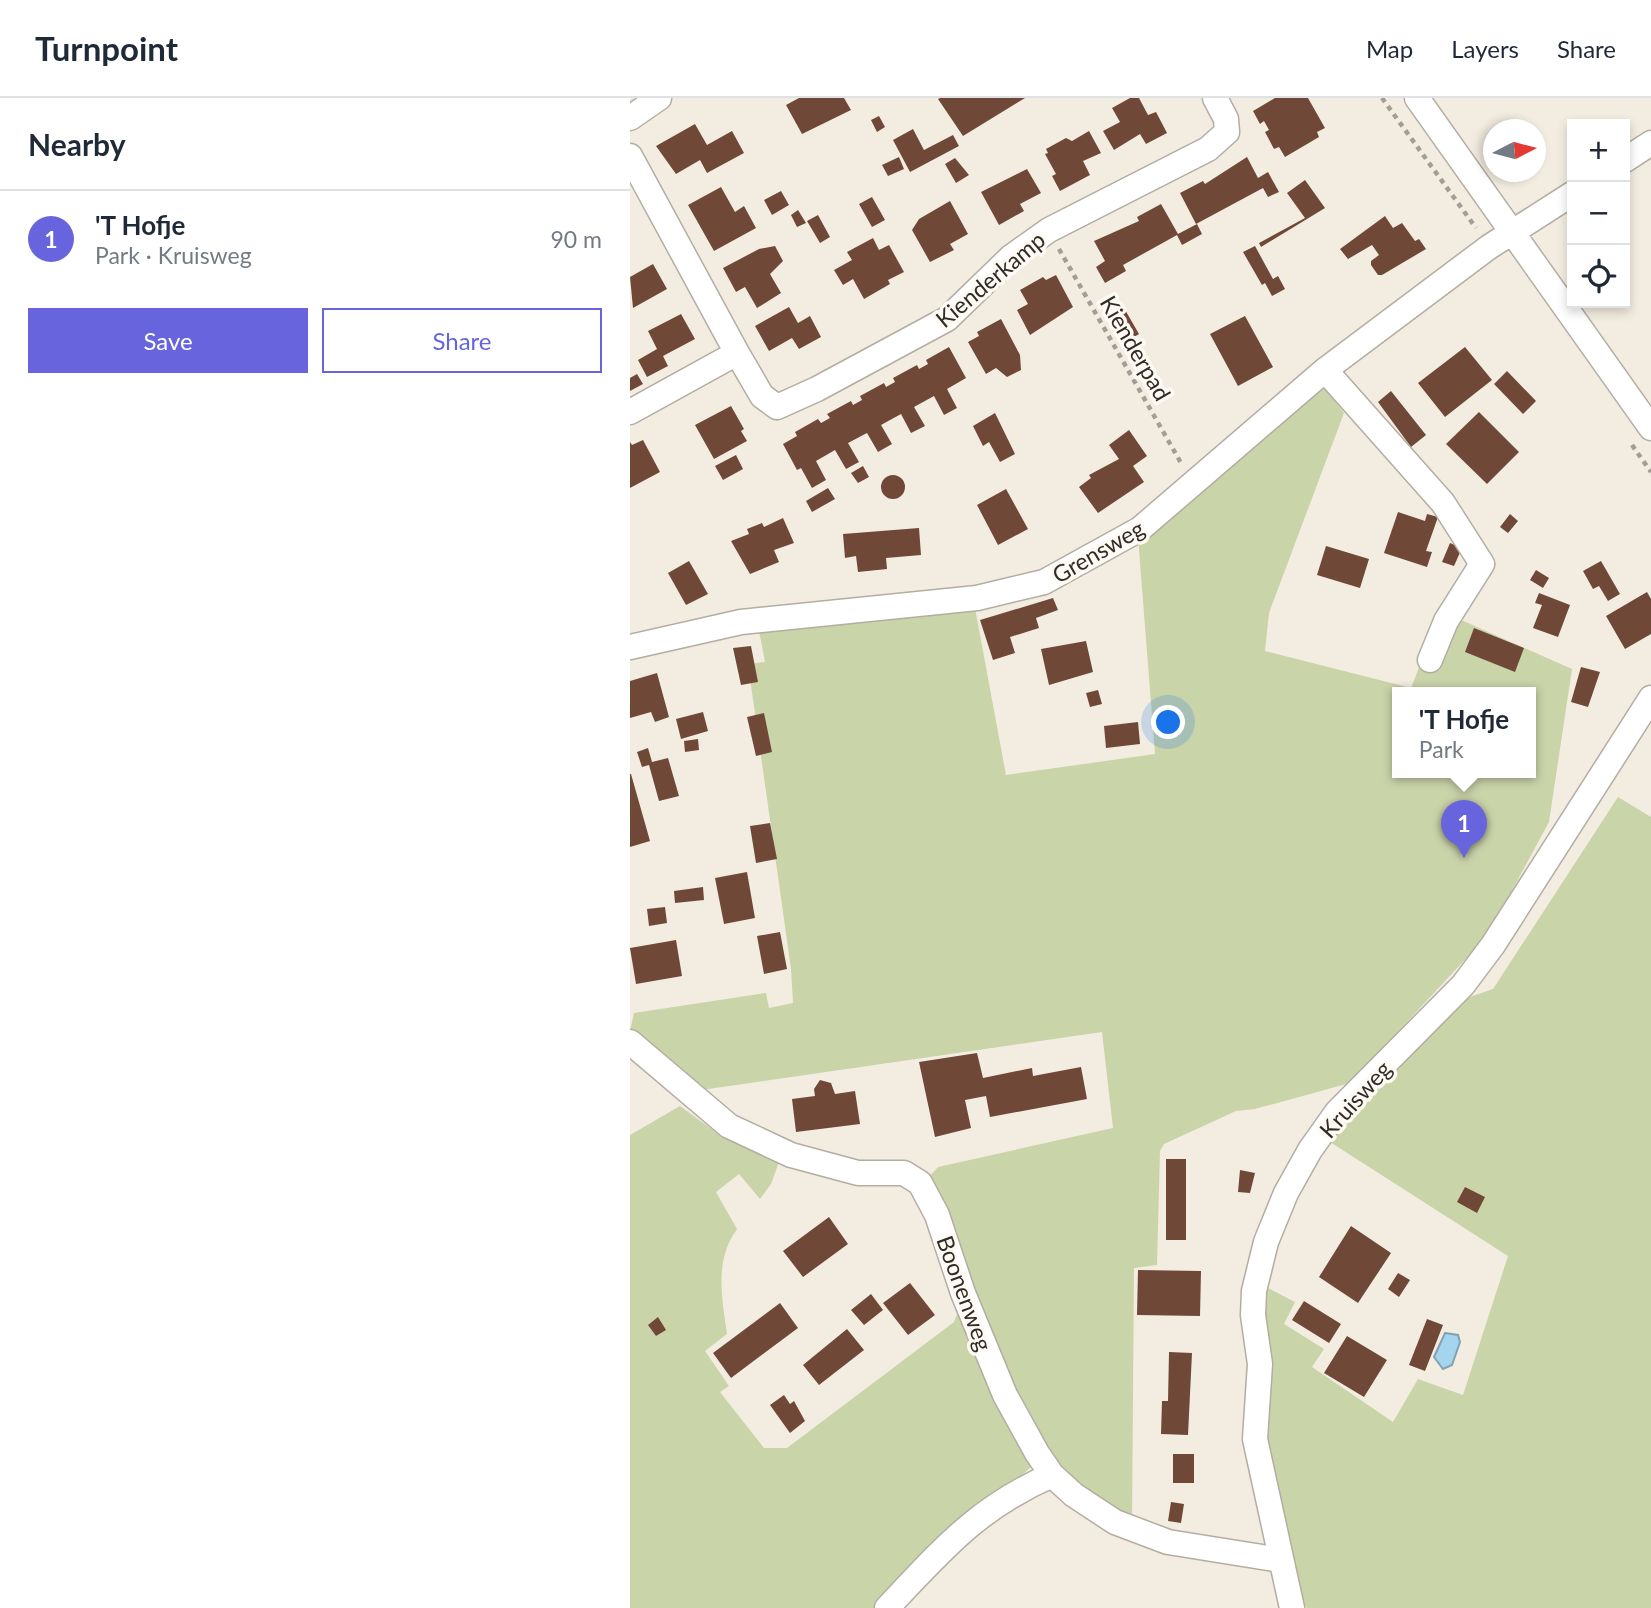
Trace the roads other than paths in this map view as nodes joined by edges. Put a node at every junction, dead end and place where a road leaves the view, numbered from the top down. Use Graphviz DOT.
graph roads {
  1 [pos="659,98"];
  2 [pos="1215,98"];
  3 [pos="1417,98"];
  4 [pos="630,118"];
  5 [pos="1651,143"];
  6 [pos="630,156"];
  7 [pos="1630,157"];
  8 [pos="1567,197"];
  9 [pos="1513,234"];
  10 [pos="737,354"];
  11 [pos="1325,370"];
  12 [pos="630,412"];
  13 [pos="1651,428"];
  14 [pos="630,647"];
  15 [pos="1430,660"];
  16 [pos="1651,698"];
  17 [pos="630,1042"];
  18 [pos="1052,1475"];
  19 [pos="1281,1560"];
  20 [pos="887,1608"];
  21 [pos="1292,1608"];
  1 -- 4 [label="street"];
  2 -- 10 [label="street, Kienderkamp"];
  3 -- 9 [label="street"];
  5 -- 7 [label="street"];
  6 -- 10 [label="street, Kienderkamp"];
  8 -- 9 [label="street, Grensweg"];
  9 -- 11 [label="street, Grensweg"];
  9 -- 13 [label="street"];
  10 -- 12 [label="street"];
  11 -- 14 [label="street, Grensweg"];
  11 -- 15 [label="street"];
  16 -- 19 [label="street, Kruisweg"];
  17 -- 18 [label="street, Boonenweg"];
  18 -- 19 [label="street, Boonenweg"];
  18 -- 20 [label="street"];
  19 -- 21 [label="street, Kruisweg"];
}
